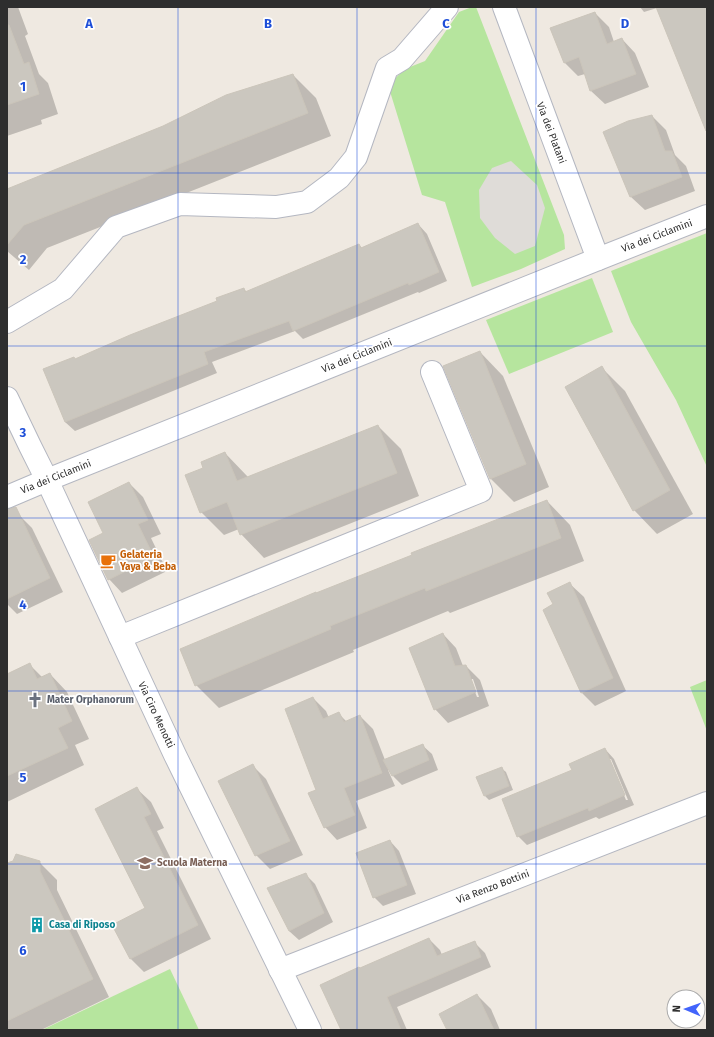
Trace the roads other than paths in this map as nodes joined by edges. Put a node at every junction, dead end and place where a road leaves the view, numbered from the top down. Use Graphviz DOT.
graph roads {
  1 [pos="447,7"];
  2 [pos="504,7"];
  3 [pos="707,216"];
  4 [pos="598,259"];
  5 [pos="7,322"];
  6 [pos="432,372"];
  7 [pos="7,398"];
  8 [pos="47,480"];
  9 [pos="7,497"];
  10 [pos="120,636"];
  11 [pos="707,803"];
  12 [pos="280,970"];
  13 [pos="310,1030"];
  1 -- 5 [label="street"];
  2 -- 4 [label="street, Via dei Platani"];
  3 -- 4 [label="street, Via dei Ciclamini"];
  4 -- 8 [label="street, Via dei Ciclamini"];
  6 -- 10 [label="street"];
  7 -- 8 [label="street, Via Ciro Menotti"];
  8 -- 9 [label="street, Via dei Ciclamini"];
  8 -- 10 [label="street, Via Ciro Menotti"];
  10 -- 12 [label="street, Via Ciro Menotti"];
  11 -- 12 [label="street, Via Renzo Bottini"];
  12 -- 13 [label="street, Via Ciro Menotti"];
}
